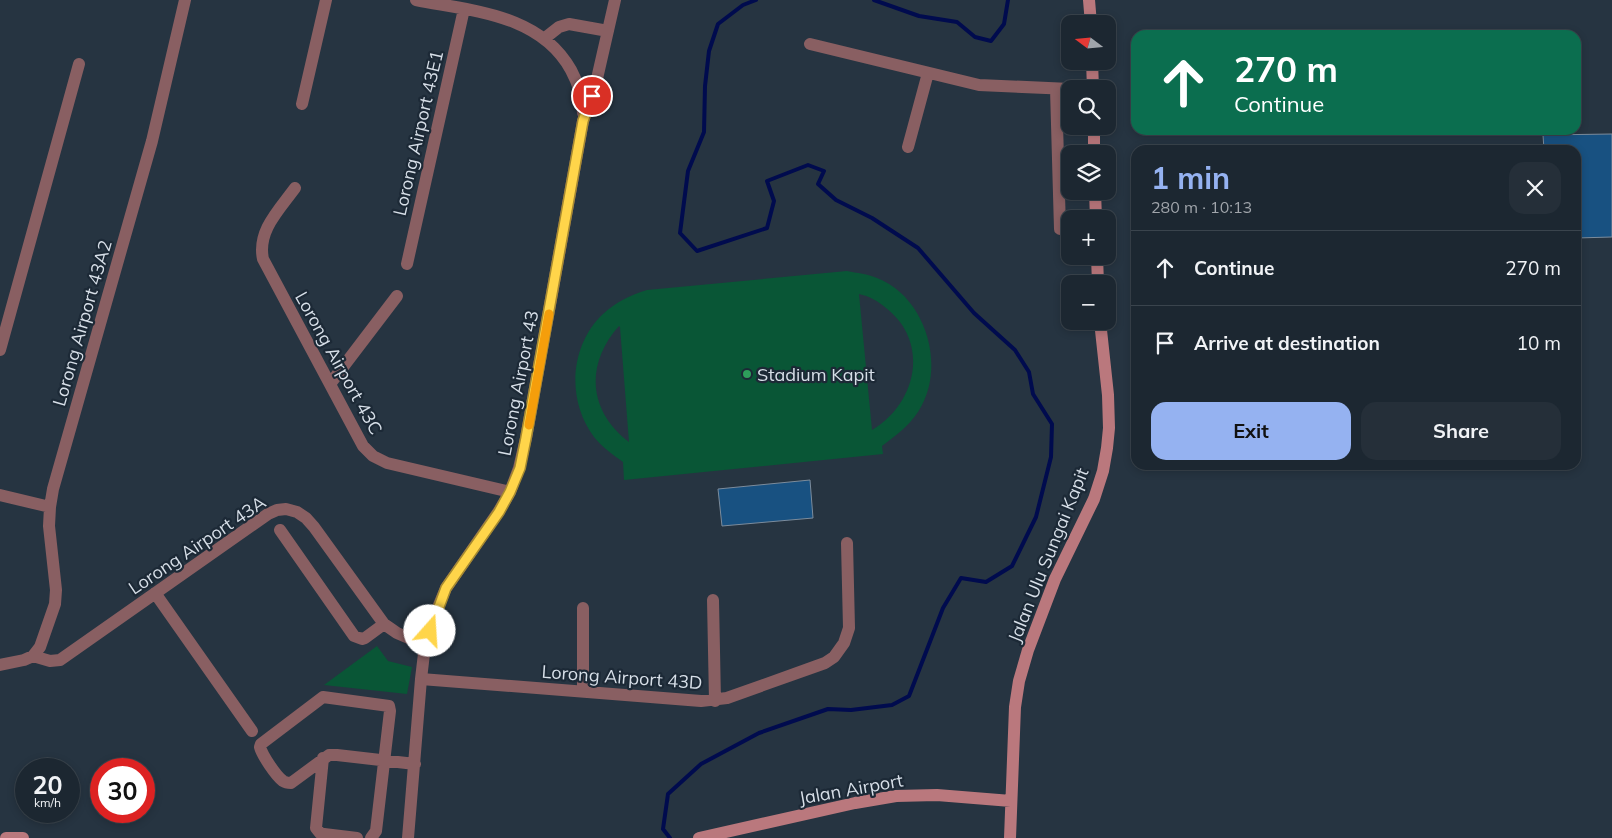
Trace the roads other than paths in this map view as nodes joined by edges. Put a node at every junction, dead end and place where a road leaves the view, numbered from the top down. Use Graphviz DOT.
graph roads {
  1 [pos="185,0"];
  2 [pos="326,0"];
  3 [pos="416,0"];
  4 [pos="615,0"];
  5 [pos="1089,0"];
  6 [pos="464,9"];
  7 [pos="1090,15"];
  8 [pos="608,31"];
  9 [pos="545,38"];
  10 [pos="810,44"];
  11 [pos="79,64"];
  12 [pos="928,73"];
  13 [pos="1056,89"];
  14 [pos="1061,89"];
  15 [pos="302,104"];
  16 [pos="583,121"];
  17 [pos="908,147"];
  18 [pos="295,188"];
  19 [pos="1060,230"];
  20 [pos="407,264"];
  21 [pos="397,296"];
  22 [pos="1101,330"];
  23 [pos="0,350"];
  24 [pos="330,384"];
  25 [pos="510,492"];
  26 [pos="0,495"];
  27 [pos="50,507"];
  28 [pos="280,530"];
  29 [pos="847,543"];
  30 [pos="155,593"];
  31 [pos="713,600"];
  32 [pos="583,608"];
  33 [pos="384,624"];
  34 [pos="425,645"];
  35 [pos="33,656"];
  36 [pos="0,665"];
  37 [pos="421,679"];
  38 [pos="583,692"];
  39 [pos="715,701"];
  40 [pos="252,731"];
  41 [pos="323,758"];
  42 [pos="384,760"];
  43 [pos="415,764"];
  44 [pos="1011,801"];
  45 [pos="6,838"];
  46 [pos="23,838"];
  47 [pos="357,838"];
  48 [pos="371,838"];
  49 [pos="408,838"];
  50 [pos="699,838"];
  51 [pos="1010,838"];
  1 -- 27 [label="street, Lorong Airport 43A2"];
  2 -- 15 [label="street"];
  3 -- 6 [label="street"];
  4 -- 8 [label="street"];
  5 -- 7 [label="main road"];
  6 -- 9 [label="street"];
  6 -- 20 [label="street, Lorong Airport 43E1"];
  8 -- 9 [label="street"];
  8 -- 16 [label="street"];
  9 -- 16 [label="street"];
  10 -- 12 [label="street"];
  11 -- 23 [label="street"];
  12 -- 13 [label="street"];
  12 -- 17 [label="street"];
  13 -- 14 [label="street"];
  13 -- 19 [label="street"];
  16 -- 25 [label="street, Lorong Airport 43"];
  18 -- 24 [label="street, Lorong Airport 43C"];
  21 -- 24 [label="street"];
  22 -- 44 [label="main road, Jalan Ulu Sungai Kapit"];
  24 -- 25 [label="street, Lorong Airport 43C"];
  25 -- 34 [label="street, Lorong Airport 43"];
  26 -- 27 [label="street"];
  27 -- 35 [label="street, Lorong Airport 43A2"];
  28 -- 33 [label="street"];
  29 -- 39 [label="street, Lorong Airport 43D"];
  30 -- 33 [label="street, Lorong Airport 43A"];
  30 -- 35 [label="street, Lorong Airport 43A"];
  30 -- 40 [label="street"];
  31 -- 39 [label="street"];
  32 -- 38 [label="street"];
  33 -- 34 [label="street, Lorong Airport 43A"];
  34 -- 37 [label="street, Lorong Airport 43"];
  35 -- 36 [label="street"];
  37 -- 38 [label="street, Lorong Airport 43D"];
  37 -- 43 [label="street, Lorong Airport 43"];
  38 -- 39 [label="street, Lorong Airport 43D"];
  41 -- 42 [label="street"];
  41 -- 42 [label="street"];
  41 -- 47 [label="street"];
  42 -- 43 [label="street"];
  42 -- 48 [label="street"];
  43 -- 49 [label="street, Lorong Airport 43"];
  44 -- 50 [label="main road, Jalan Airport"];
  44 -- 51 [label="main road, Jalan Ulu Sungai Kapit"];
  45 -- 46 [label="main road"];
}
